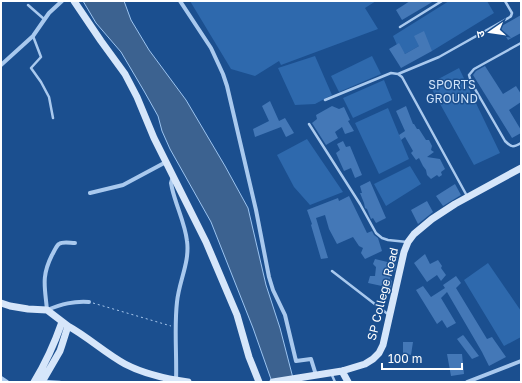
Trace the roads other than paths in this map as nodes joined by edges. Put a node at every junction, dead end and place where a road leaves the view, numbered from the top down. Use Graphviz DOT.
graph roads {
  1 [pos="62,1"];
  2 [pos="74,1"];
  3 [pos="180,1"];
  4 [pos="442,1"];
  5 [pos="505,1"];
  6 [pos="28,5"];
  7 [pos="44,19"];
  8 [pos="400,27"];
  9 [pos="33,36"];
  10 [pos="521,43"];
  11 [pos="1,65"];
  12 [pos="398,74"];
  13 [pos="325,100"];
  14 [pos="53,118"];
  15 [pos="309,124"];
  16 [pos="521,143"];
  17 [pos="166,162"];
  18 [pos="521,168"];
  19 [pos="173,175"];
  20 [pos="90,192"];
  21 [pos="468,197"];
  22 [pos="408,242"];
  23 [pos="75,243"];
  24 [pos="332,271"];
  25 [pos="89,302"];
  26 [pos="1,303"];
  27 [pos="47,310"];
  28 [pos="389,315"];
  29 [pos="65,324"];
  30 [pos="521,361"];
  31 [pos="342,371"];
  32 [pos="331,373"];
  33 [pos="316,375"];
  34 [pos="1,378"];
  35 [pos="176,381"];
  36 [pos="7,382"];
  37 [pos="34,382"];
  38 [pos="42,382"];
  39 [pos="60,382"];
  40 [pos="188,382"];
  41 [pos="259,382"];
  42 [pos="273,382"];
  43 [pos="335,382"];
  44 [pos="348,382"];
  45 [pos="467,382"];
  1 -- 7 [label="street"];
  2 -- 17 [label="street"];
  3 -- 33 [label="street"];
  4 -- 8 [label="lane"];
  5 -- 12 [label="lane"];
  6 -- 7 [label="lane"];
  7 -- 9 [label="street"];
  9 -- 11 [label="street"];
  9 -- 14 [label="lane"];
  10 -- 16 [label="lane"];
  12 -- 13 [label="lane"];
  12 -- 21 [label="lane"];
  15 -- 22 [label="lane"];
  17 -- 19 [label="street"];
  17 -- 20 [label="street"];
  18 -- 21 [label="street, SP College Road"];
  19 -- 35 [label="street"];
  19 -- 41 [label="street"];
  21 -- 22 [label="street, SP College Road"];
  22 -- 28 [label="street, SP College Road"];
  23 -- 27 [label="street"];
  24 -- 28 [label="lane"];
  25 -- 27 [label="street"];
  26 -- 27 [label="street"];
  27 -- 29 [label="street"];
  28 -- 31 [label="street, SP College Road"];
  29 -- 35 [label="street"];
  29 -- 37 [label="street"];
  29 -- 38 [label="street"];
  30 -- 45 [label="street"];
  31 -- 32 [label="street, SP College Road"];
  31 -- 44 [label="street"];
  32 -- 33 [label="street, SP College Road"];
  32 -- 43 [label="lane"];
  33 -- 42 [label="street, SP College Road"];
  34 -- 36 [label="street"];
  35 -- 40 [label="street"];
  38 -- 39 [label="lane"];
}
